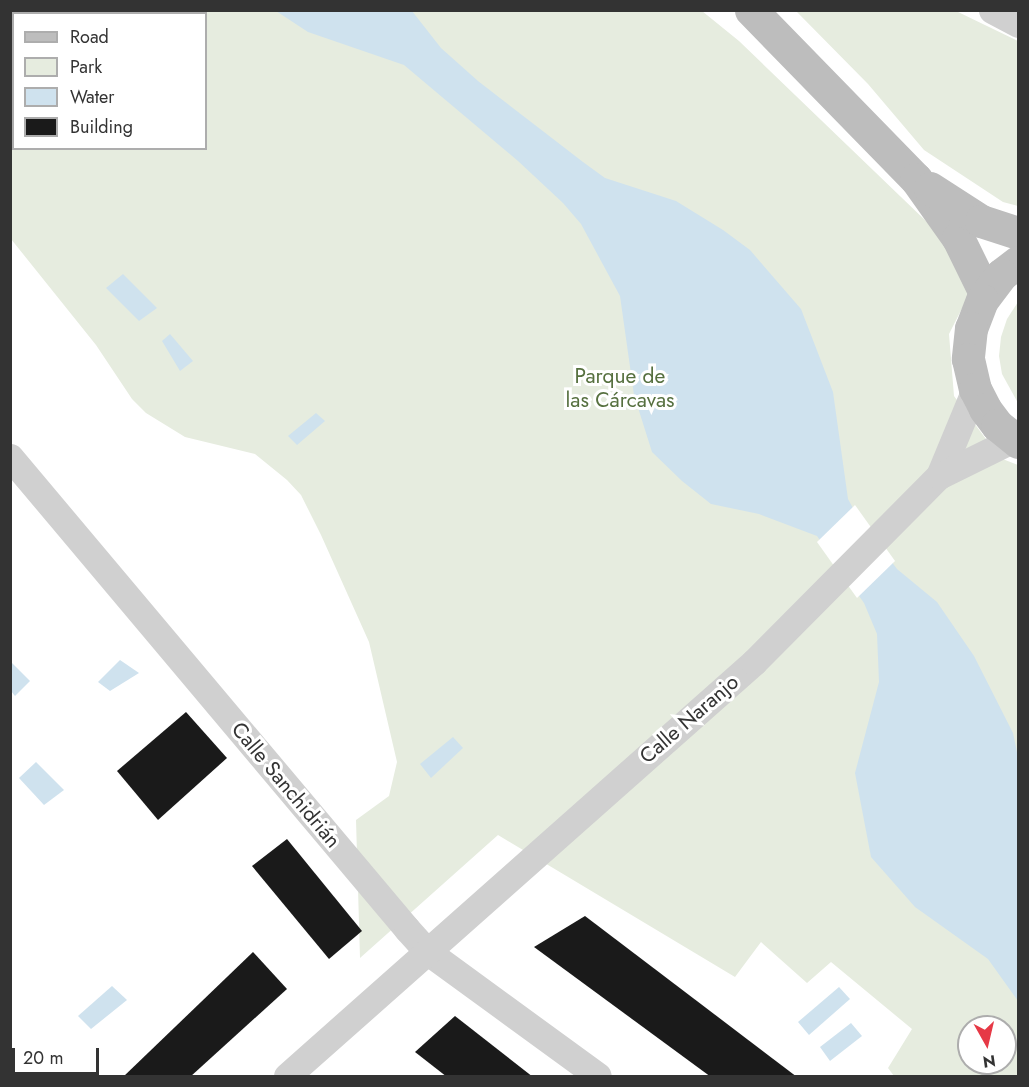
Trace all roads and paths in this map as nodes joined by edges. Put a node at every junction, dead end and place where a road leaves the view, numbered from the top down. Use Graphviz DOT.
graph roads {
  1 [pos="752,10"];
  2 [pos="992,10"];
  3 [pos="1018,24"];
  4 [pos="916,179"];
  5 [pos="1018,233"];
  6 [pos="1018,262"];
  7 [pos="985,293"];
  8 [pos="975,389"];
  9 [pos="1016,441"];
  10 [pos="10,457"];
  11 [pos="939,476"];
  12 [pos="428,952"];
  13 [pos="287,1077"];
  14 [pos="598,1077"];
  1 -- 4 [label="main road"];
  2 -- 3 [label="street"];
  4 -- 5 [label="main road"];
  4 -- 7 [label="main road"];
  6 -- 7 [label="main road"];
  7 -- 8 [label="main road"];
  8 -- 9 [label="main road"];
  8 -- 11 [label="street, Calle Naranjo"];
  9 -- 11 [label="street, Calle Naranjo"];
  10 -- 12 [label="street, Calle Sanchidrián"];
  11 -- 12 [label="street, Calle Naranjo"];
  12 -- 13 [label="street, Calle Naranjo"];
  12 -- 14 [label="street, Calle Sanchidrián"];
}
